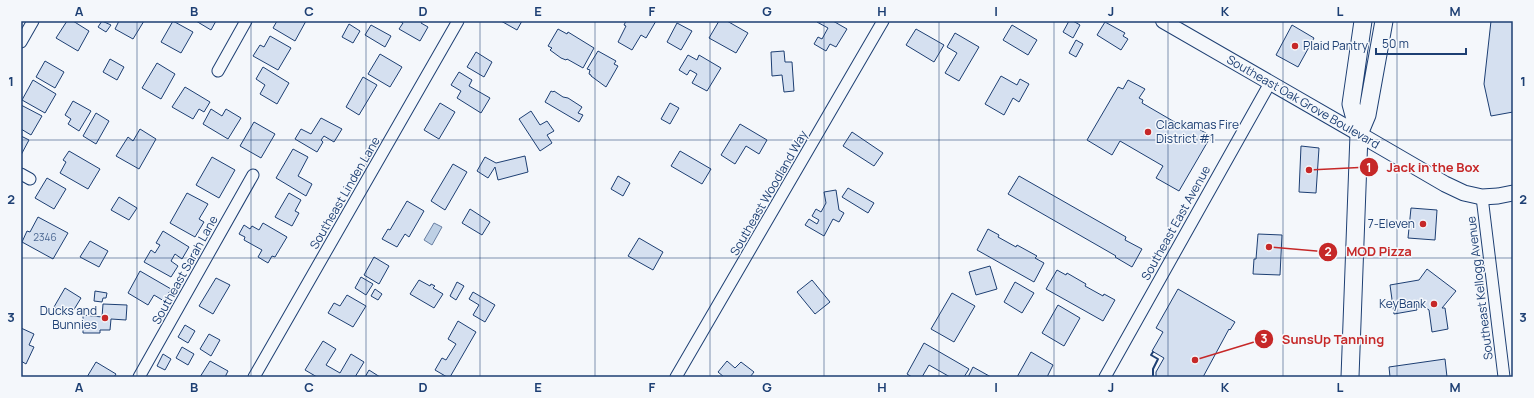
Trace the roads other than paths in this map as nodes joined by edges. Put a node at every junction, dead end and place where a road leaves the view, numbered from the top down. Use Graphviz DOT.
graph roads {
  1 [pos="33,21"];
  2 [pos="246,21"];
  3 [pos="458,21"];
  4 [pos="883,21"];
  5 [pos="1163,21"];
  6 [pos="1363,21"];
  7 [pos="1384,21"];
  8 [pos="21,42"];
  9 [pos="218,71"];
  10 [pos="1270,83"];
  11 [pos="1359,134"];
  12 [pos="253,175"];
  13 [pos="1513,192"];
  14 [pos="1482,197"];
  15 [pos="139,377"];
  16 [pos="254,377"];
  17 [pos="676,377"];
  18 [pos="1105,377"];
  19 [pos="1350,377"];
  20 [pos="1504,377"];
  1 -- 8 [label="street"];
  2 -- 9 [label="street"];
  3 -- 16 [label="street, Southeast Linden Lane"];
  4 -- 17 [label="street, Southeast Woodland Way"];
  5 -- 10 [label="street, Southeast Oak Grove Boulevard"];
  6 -- 11 [label="main road"];
  7 -- 11 [label="main road"];
  10 -- 11 [label="street, Southeast Oak Grove Boulevard"];
  10 -- 18 [label="street, Southeast East Avenue"];
  11 -- 14 [label="main road, Southeast Oak Grove Boulevard"];
  11 -- 19 [label="main road"];
  12 -- 15 [label="street, Southeast Sarah Lane"];
  13 -- 14 [label="main road, Southeast Oak Grove Boulevard"];
  14 -- 20 [label="street, Southeast Kellogg Avenue"];
}
